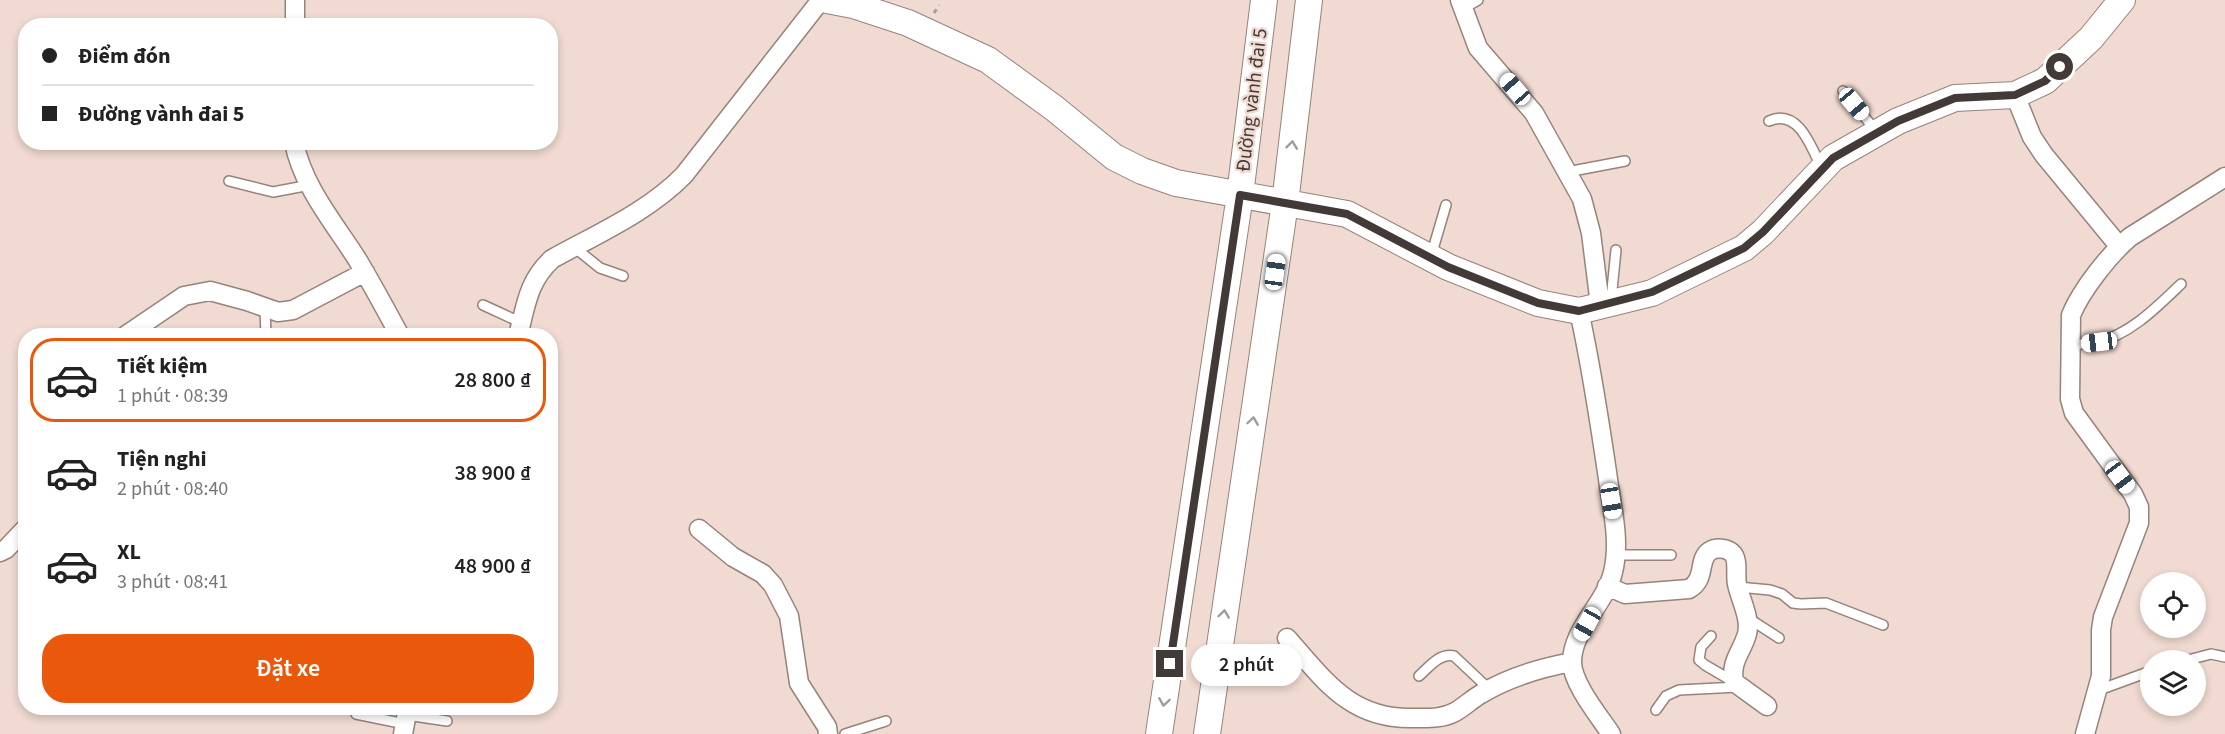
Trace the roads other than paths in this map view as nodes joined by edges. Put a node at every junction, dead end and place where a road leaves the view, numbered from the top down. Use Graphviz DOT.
graph roads {
  1 [pos="295,0"];
  2 [pos="821,0"];
  3 [pos="827,0"];
  4 [pos="1264,0"];
  5 [pos="1309,0"];
  6 [pos="2122,0"];
  7 [pos="1467,3"];
  8 [pos="295,18"];
  9 [pos="1843,91"];
  10 [pos="2015,95"];
  11 [pos="1769,121"];
  12 [pos="1877,132"];
  13 [pos="295,150"];
  14 [pos="1625,161"];
  15 [pos="1822,169"];
  16 [pos="1567,172"];
  17 [pos="2225,177"];
  18 [pos="229,181"];
  19 [pos="310,185"];
  20 [pos="1240,195"];
  21 [pos="1285,203"];
  22 [pos="1446,205"];
  23 [pos="2119,246"];
  24 [pos="574,247"];
  25 [pos="1616,250"];
  26 [pos="1430,258"];
  27 [pos="365,273"];
  28 [pos="624,276"];
  29 [pos="2181,284"];
  30 [pos="483,305"];
  31 [pos="1597,306"];
  32 [pos="265,308"];
  33 [pos="137,328"];
  34 [pos="266,328"];
  35 [pos="395,328"];
  36 [pos="517,328"];
  37 [pos="521,328"];
  38 [pos="2070,345"];
  39 [pos="699,529"];
  40 [pos="18,536"];
  41 [pos="0,552"];
  42 [pos="1616,555"];
  43 [pos="1671,555"];
  44 [pos="1607,586"];
  45 [pos="1738,587"];
  46 [pos="1746,616"];
  47 [pos="1883,625"];
  48 [pos="1711,636"];
  49 [pos="1287,638"];
  50 [pos="1779,638"];
  51 [pos="2206,655"];
  52 [pos="2225,657"];
  53 [pos="1572,662"];
  54 [pos="2140,674"];
  55 [pos="1419,676"];
  56 [pos="1737,684"];
  57 [pos="1490,689"];
  58 [pos="2099,690"];
  59 [pos="1767,706"];
  60 [pos="1656,711"];
  61 [pos="364,715"];
  62 [pos="406,720"];
  63 [pos="447,721"];
  64 [pos="886,721"];
  65 [pos="1397,726"];
  66 [pos="828,734"];
  67 [pos="844,734"];
  68 [pos="1159,734"];
  69 [pos="1207,734"];
  70 [pos="1611,734"];
  71 [pos="2085,734"];
  1 -- 8 [label="street"];
  2 -- 24 [label="street"];
  3 -- 20 [label="main road"];
  4 -- 20 [label="main road, Đường vành đai 5"];
  21 -- 5 [label="main road, one-way"];
  6 -- 10 [label="main road"];
  7 -- 16 [label="street"];
  9 -- 12 [label="lane"];
  10 -- 12 [label="main road"];
  10 -- 23 [label="street"];
  11 -- 15 [label="lane"];
  12 -- 15 [label="main road"];
  13 -- 19 [label="street"];
  14 -- 16 [label="lane"];
  15 -- 31 [label="main road"];
  16 -- 31 [label="street"];
  17 -- 23 [label="street"];
  18 -- 19 [label="lane"];
  19 -- 27 [label="street"];
  20 -- 21 [label="main road"];
  20 -- 68 [label="main road, Đường vành đai 5, one-way"];
  21 -- 26 [label="main road"];
  69 -- 21 [label="main road, one-way"];
  22 -- 26 [label="lane"];
  23 -- 38 [label="street"];
  24 -- 28 [label="lane"];
  24 -- 37 [label="street"];
  25 -- 31 [label="lane"];
  26 -- 31 [label="main road"];
  27 -- 32 [label="street"];
  27 -- 35 [label="street"];
  29 -- 38 [label="lane"];
  30 -- 36 [label="lane"];
  31 -- 42 [label="street"];
  32 -- 33 [label="street"];
  32 -- 34 [label="lane"];
  38 -- 58 [label="street"];
  39 -- 66 [label="street"];
  40 -- 41 [label="street"];
  42 -- 43 [label="lane"];
  42 -- 44 [label="street"];
  44 -- 45 [label="street"];
  44 -- 53 [label="street"];
  45 -- 46 [label="street"];
  45 -- 47 [label="lane"];
  46 -- 50 [label="lane"];
  46 -- 56 [label="street"];
  48 -- 56 [label="lane"];
  49 -- 65 [label="street"];
  51 -- 52 [label="lane"];
  53 -- 57 [label="street"];
  53 -- 70 [label="street"];
  54 -- 58 [label="lane"];
  55 -- 57 [label="lane"];
  56 -- 59 [label="street"];
  56 -- 60 [label="lane"];
  57 -- 65 [label="street"];
  58 -- 71 [label="street"];
  61 -- 62 [label="lane"];
  62 -- 63 [label="lane"];
  64 -- 67 [label="lane"];
}
